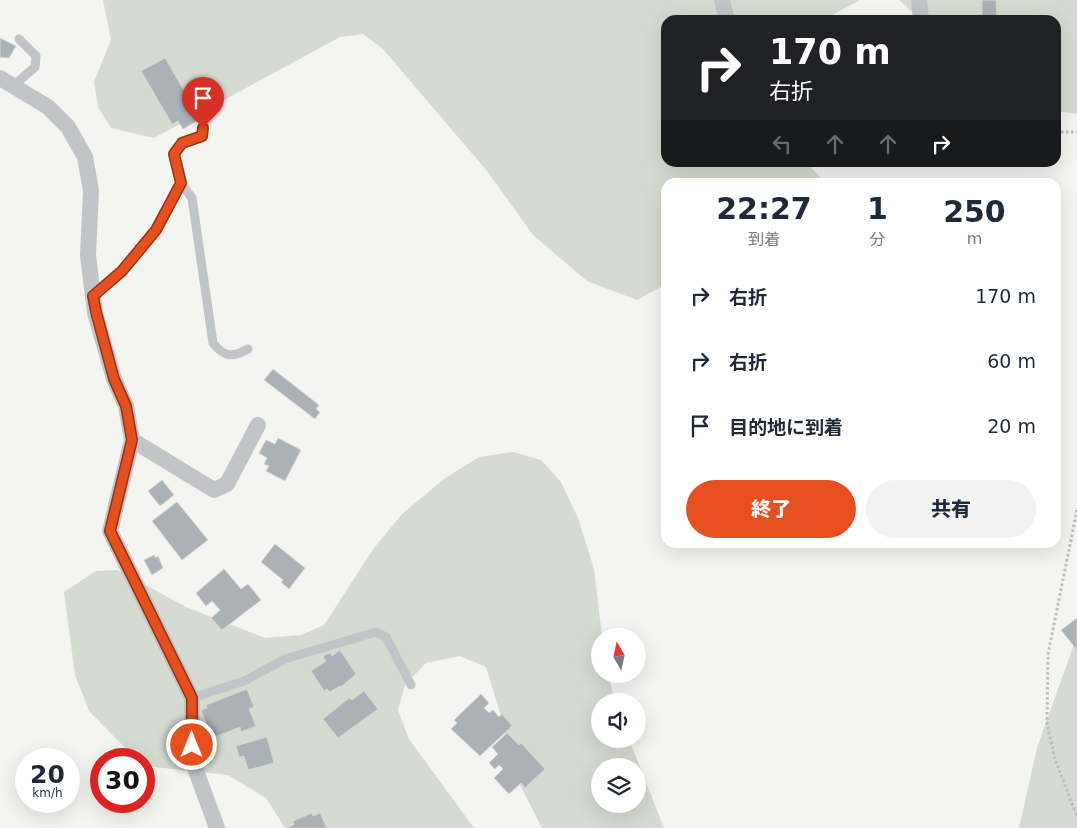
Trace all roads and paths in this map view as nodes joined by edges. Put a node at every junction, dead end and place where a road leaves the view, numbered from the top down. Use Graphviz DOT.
graph roads {
  1 [pos="722,0"];
  2 [pos="919,0"];
  3 [pos="726,15"];
  4 [pos="921,15"];
  5 [pos="19,39"];
  6 [pos="6,82"];
  7 [pos="203,128"];
  8 [pos="1061,132"];
  9 [pos="1077,132"];
  10 [pos="181,183"];
  11 [pos="93,296"];
  12 [pos="248,349"];
  13 [pos="258,425"];
  14 [pos="132,440"];
  15 [pos="1077,510"];
  16 [pos="411,685"];
  17 [pos="192,698"];
  18 [pos="1077,817"];
  19 [pos="217,828"];
  1 -- 3 [label="street"];
  2 -- 4 [label="street"];
  5 -- 6 [label="lane"];
  6 -- 11 [label="street"];
  7 -- 10 [label="lane"];
  8 -- 9 [label="path"];
  10 -- 11 [label="lane"];
  10 -- 12 [label="lane"];
  11 -- 14 [label="street"];
  13 -- 14 [label="street"];
  14 -- 17 [label="street"];
  15 -- 18 [label="path"];
  16 -- 17 [label="lane"];
  17 -- 19 [label="street"];
}
